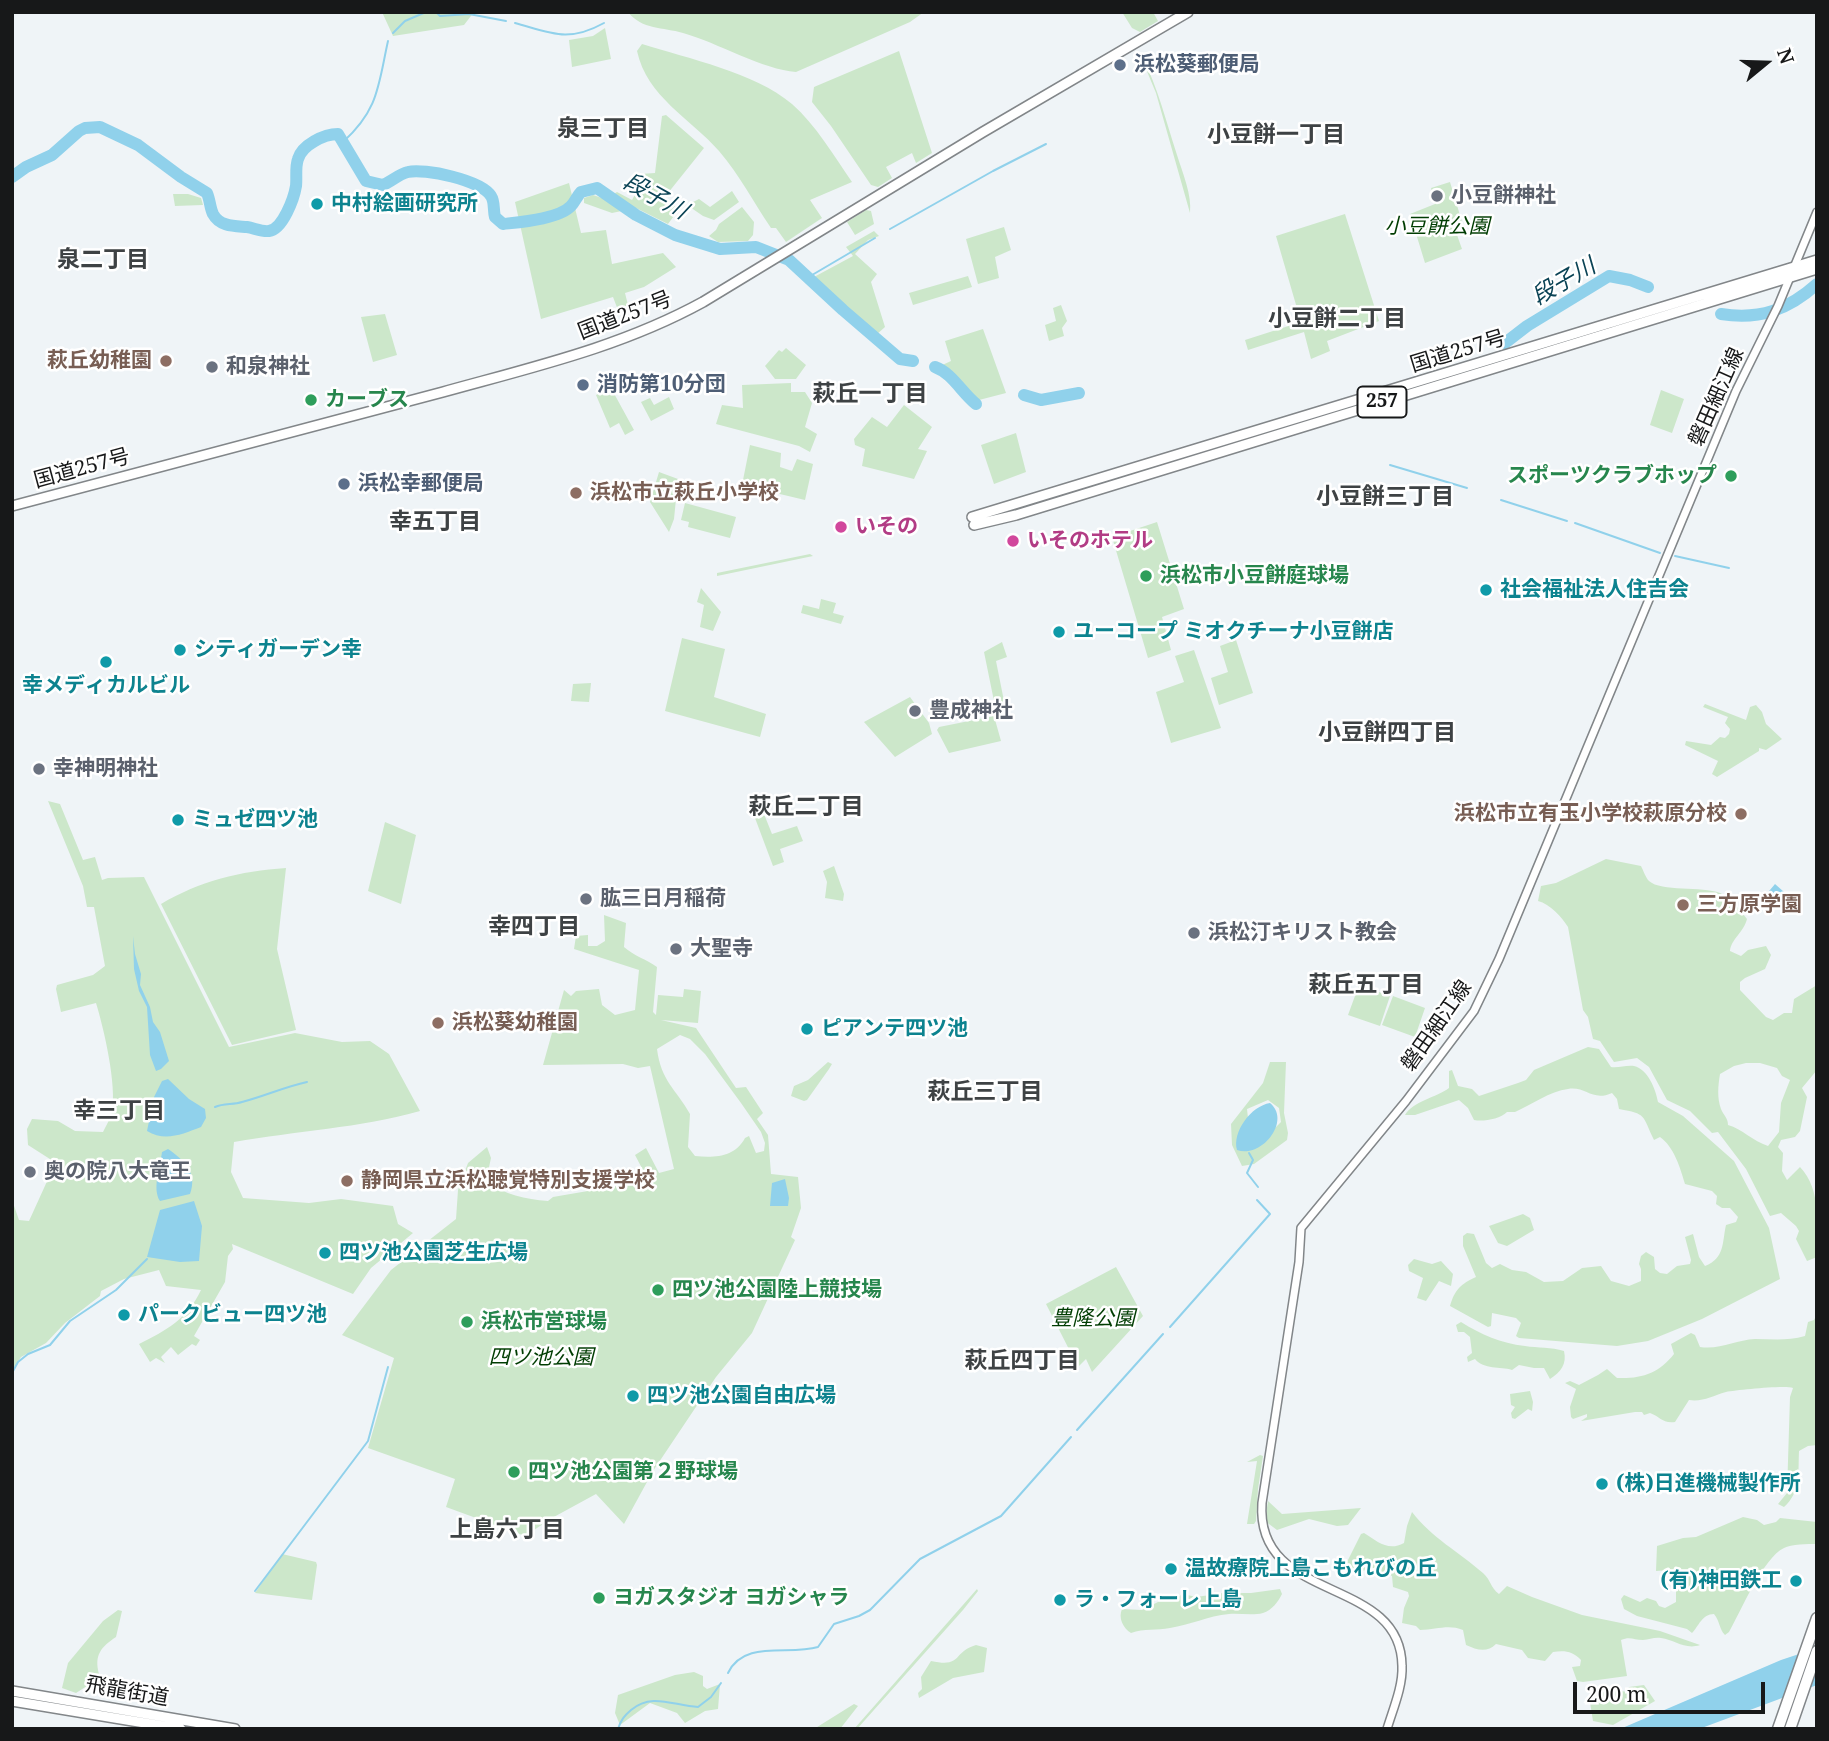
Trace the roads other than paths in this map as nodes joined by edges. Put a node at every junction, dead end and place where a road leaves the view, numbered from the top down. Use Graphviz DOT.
graph roads {
  1 [pos="1188,12"];
  2 [pos="1817,212"];
  3 [pos="1817,260"];
  4 [pos="1793,267"];
  5 [pos="1817,270"];
  6 [pos="1788,277"];
  7 [pos="12,506"];
  8 [pos="1817,1618"];
  9 [pos="1817,1651"];
  10 [pos="12,1691"];
  11 [pos="12,1701"];
  12 [pos="129,1716"];
  13 [pos="1779,1723"];
  14 [pos="181,1729"];
  15 [pos="235,1729"];
  16 [pos="1387,1729"];
  17 [pos="1790,1729"];
  1 -- 7 [label="highway, 国道257号"];
  2 -- 4 [label="main road, 磐田細江線"];
  3 -- 4 [label="highway, 257"];
  4 -- 6 [label="main road, 磐田細江線"];
  4 -- 6 [label="highway, 国道257号 / 257"];
  5 -- 6 [label="highway, 257"];
  6 -- 16 [label="main road, 磐田細江線"];
  8 -- 13 [label="highway"];
  9 -- 17 [label="highway"];
  10 -- 12 [label="highway, 飛龍街道"];
  11 -- 12 [label="highway, 飛龍街道"];
  12 -- 14 [label="highway, 飛龍街道"];
  12 -- 15 [label="highway, 飛龍街道"];
}
